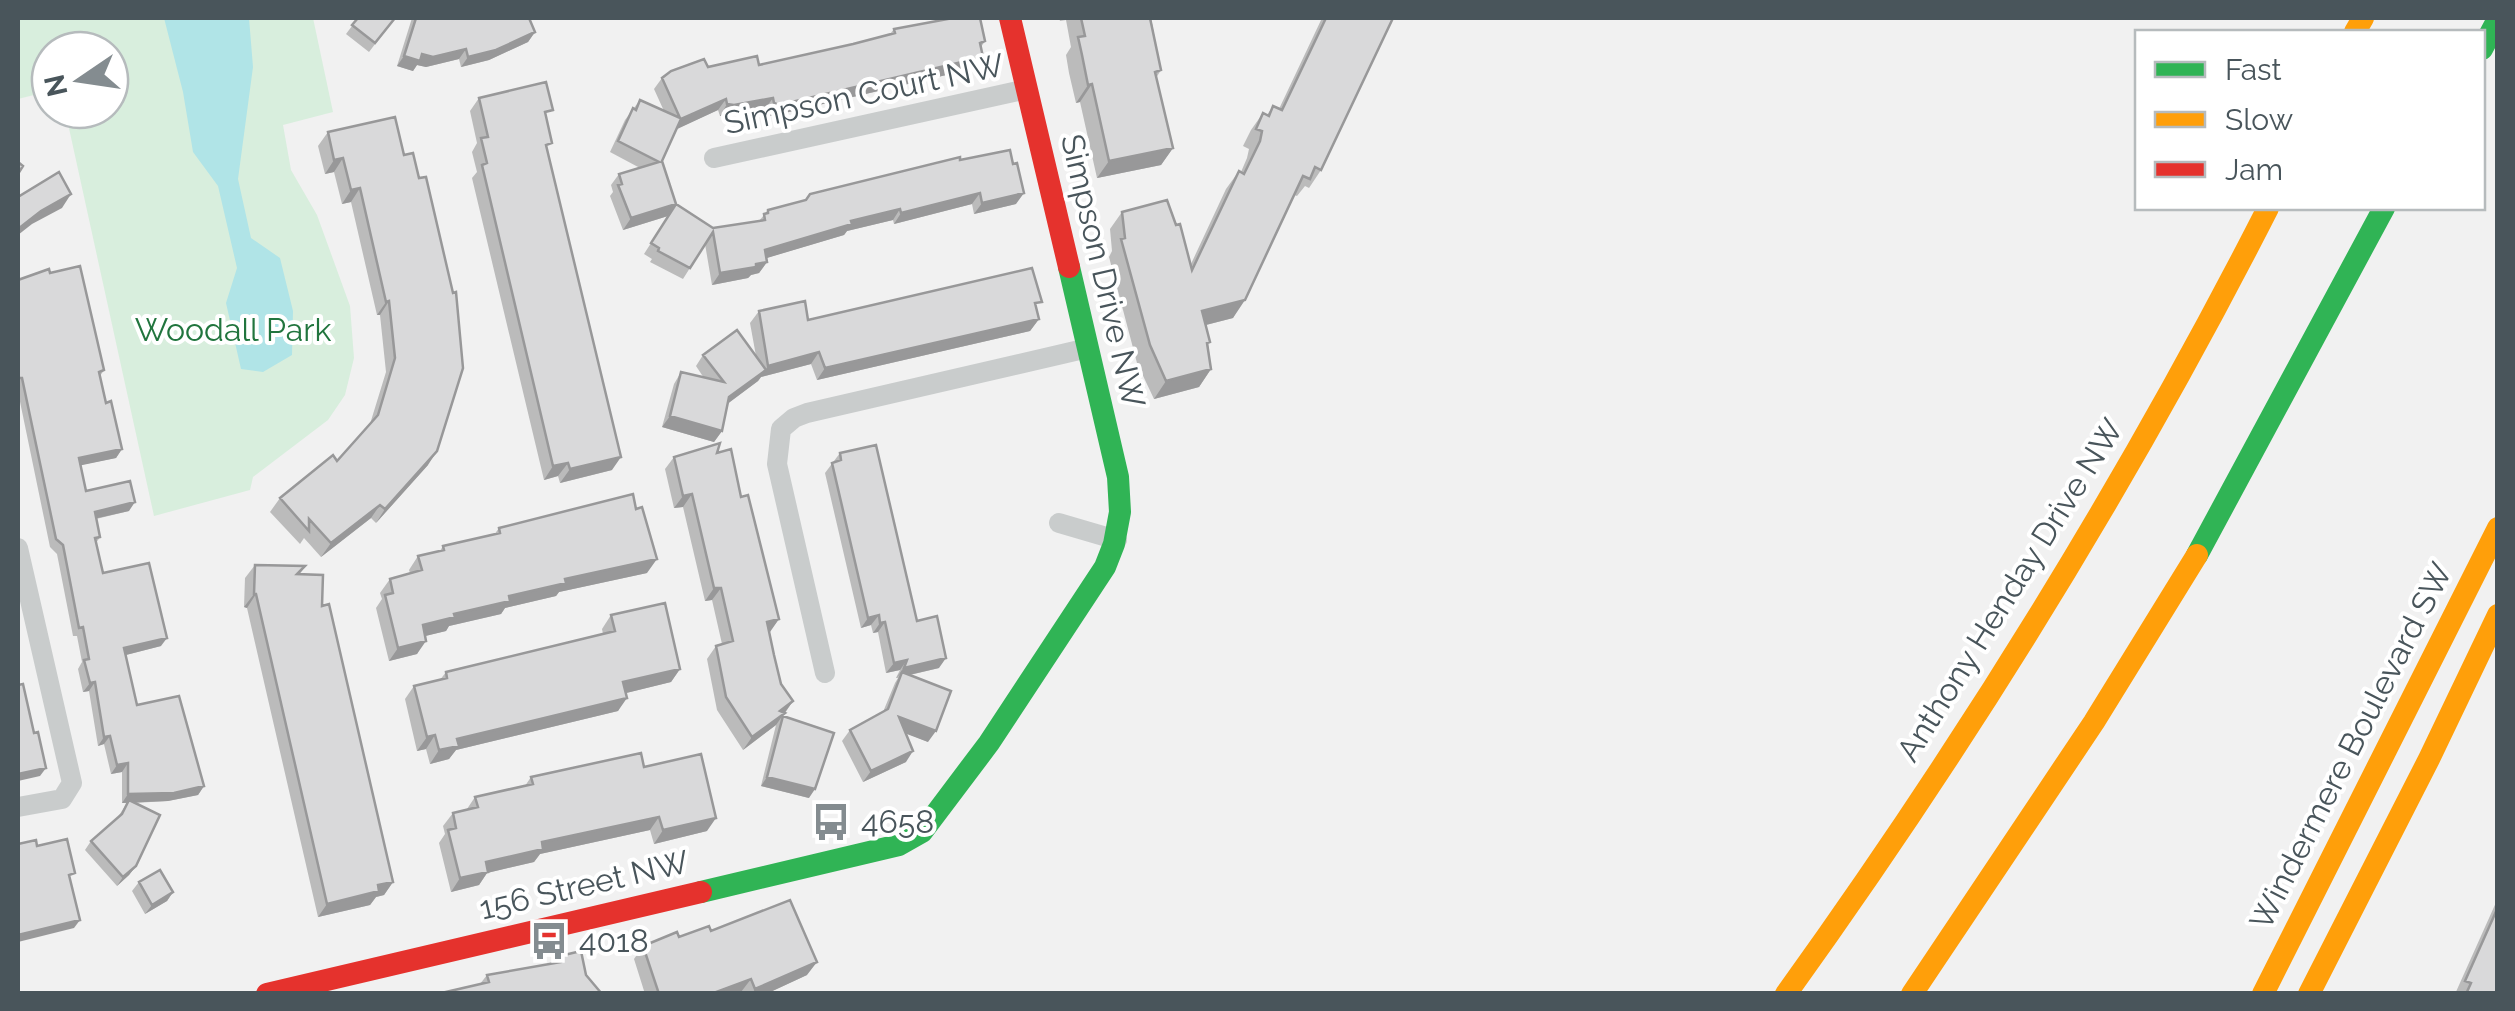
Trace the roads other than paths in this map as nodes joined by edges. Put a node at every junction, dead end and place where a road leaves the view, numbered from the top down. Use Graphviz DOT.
graph roads {
  1 [pos="1010,18"];
  2 [pos="2498,18"];
  3 [pos="2485,43"];
  4 [pos="1027,88"];
  5 [pos="714,158"];
  6 [pos="2267,210"];
  7 [pos="2383,210"];
  8 [pos="1088,348"];
  9 [pos="1059,523"];
  10 [pos="2498,528"];
  11 [pos="1117,540"];
  12 [pos="18,548"];
  13 [pos="2498,615"];
  14 [pos="825,673"];
  15 [pos="18,808"];
  16 [pos="914,838"];
  17 [pos="267,994"];
  18 [pos="1786,994"];
  19 [pos="1912,994"];
  20 [pos="2263,994"];
  21 [pos="2309,994"];
  1 -- 4 [label="main road, Simpson Drive NW"];
  2 -- 3 [label="main road"];
  4 -- 5 [label="street, Simpson Court NW"];
  4 -- 8 [label="main road, Simpson Drive NW"];
  6 -- 18 [label="main road, Anthony Henday Drive NW"];
  7 -- 19 [label="main road"];
  8 -- 11 [label="main road, Simpson Drive NW"];
  8 -- 14 [label="street"];
  9 -- 11 [label="street"];
  10 -- 20 [label="main road, Windermere Boulevard SW"];
  11 -- 16 [label="main road, Simpson Drive NW"];
  12 -- 15 [label="street"];
  13 -- 21 [label="main road"];
  16 -- 17 [label="main road, 156 Street NW"];
}
